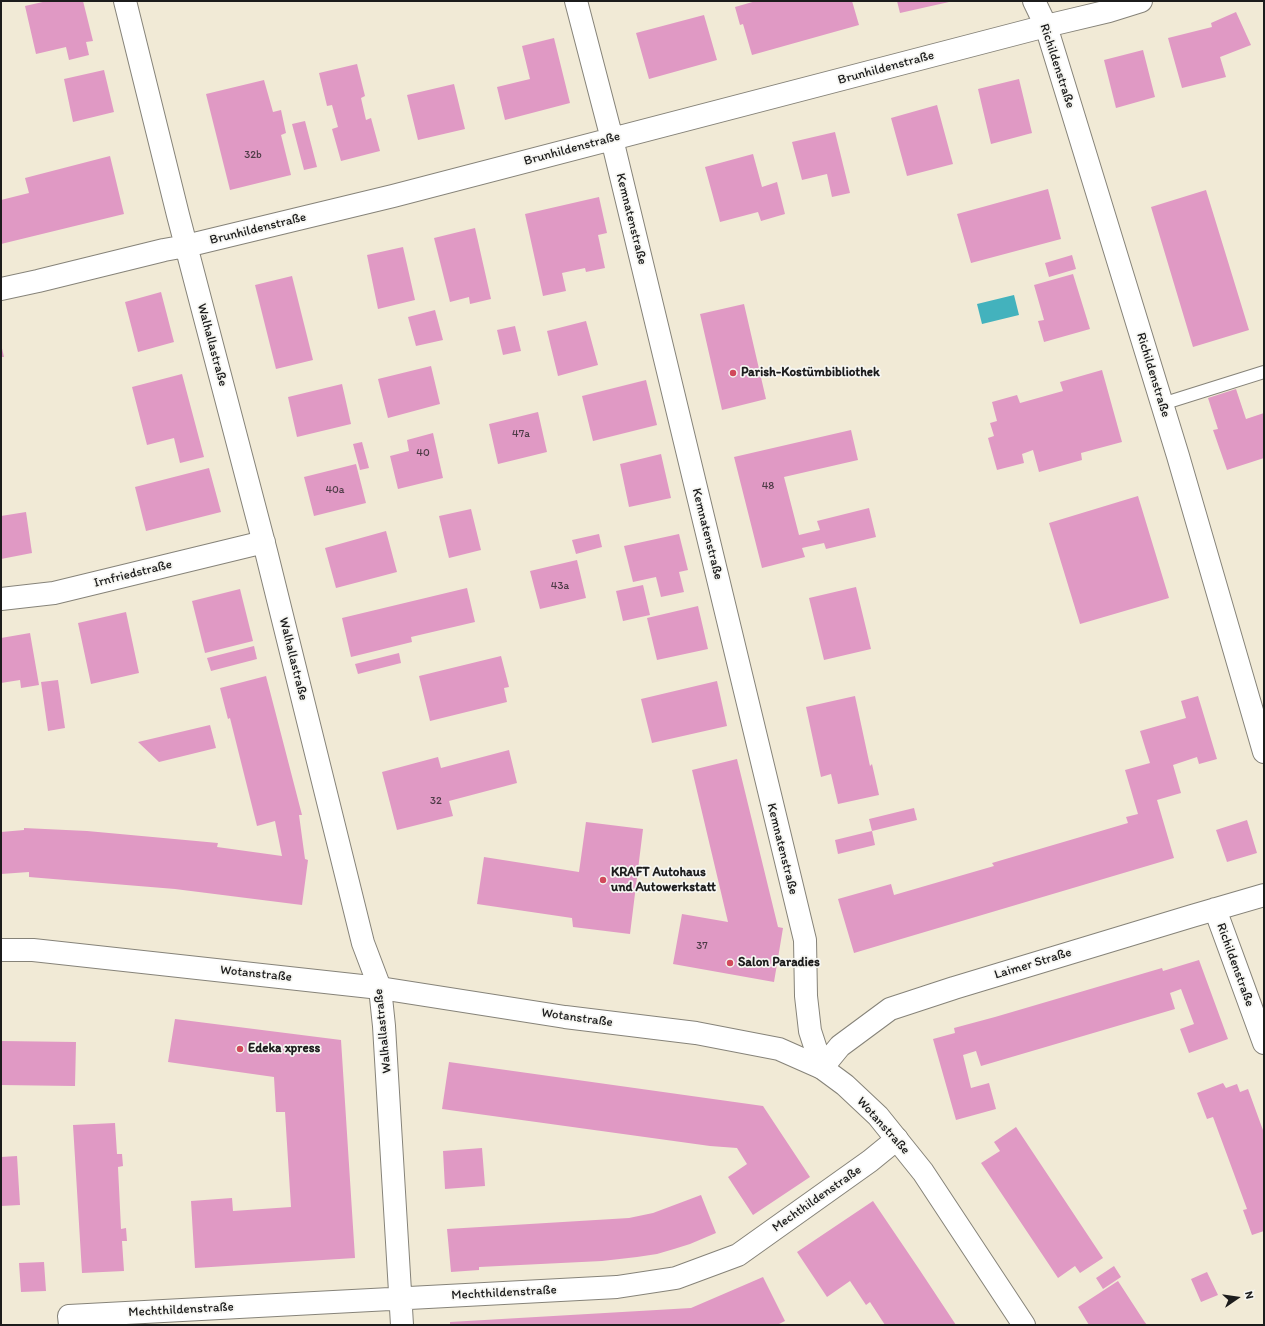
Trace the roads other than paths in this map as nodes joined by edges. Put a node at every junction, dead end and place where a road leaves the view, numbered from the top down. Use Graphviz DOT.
graph roads {
  1 [pos="125,1"];
  2 [pos="576,1"];
  3 [pos="1034,1"];
  4 [pos="1141,1"];
  5 [pos="1046,26"];
  6 [pos="612,139"];
  7 [pos="186,246"];
  8 [pos="1,289"];
  9 [pos="1264,372"];
  10 [pos="1162,404"];
  11 [pos="264,542"];
  12 [pos="1,599"];
  13 [pos="1264,752"];
  14 [pos="1264,895"];
  15 [pos="1215,909"];
  16 [pos="1,950"];
  17 [pos="380,988"];
  18 [pos="1264,1043"];
  19 [pos="822,1068"];
  20 [pos="897,1138"];
  21 [pos="400,1299"];
  22 [pos="69,1320"];
  23 [pos="402,1325"];
  24 [pos="1024,1325"];
  1 -- 7 [label="street, Walhallastraße"];
  2 -- 6 [label="street, Kemnatenstraße"];
  3 -- 5 [label="street, Richildenstraße"];
  4 -- 5 [label="street, Brunhildenstraße"];
  5 -- 6 [label="street, Brunhildenstraße"];
  5 -- 10 [label="street, Richildenstraße"];
  6 -- 7 [label="street, Brunhildenstraße"];
  6 -- 19 [label="street, Kemnatenstraße"];
  7 -- 8 [label="street, Brunhildenstraße"];
  7 -- 11 [label="street, Walhallastraße"];
  9 -- 10 [label="lane"];
  10 -- 13 [label="street, Richildenstraße"];
  11 -- 12 [label="street, Irnfriedstraße"];
  11 -- 17 [label="street, Walhallastraße"];
  14 -- 15 [label="street, Laimer Straße"];
  15 -- 18 [label="street, Richildenstraße"];
  15 -- 19 [label="street, Laimer Straße"];
  16 -- 17 [label="street, Wotanstraße"];
  17 -- 19 [label="street, Wotanstraße"];
  17 -- 21 [label="street, Walhallastraße"];
  19 -- 20 [label="street, Wotanstraße"];
  20 -- 21 [label="street, Mechthildenstraße"];
  20 -- 24 [label="street, Wotanstraße"];
  21 -- 22 [label="street, Mechthildenstraße"];
  21 -- 23 [label="street, Walhallastraße"];
}
